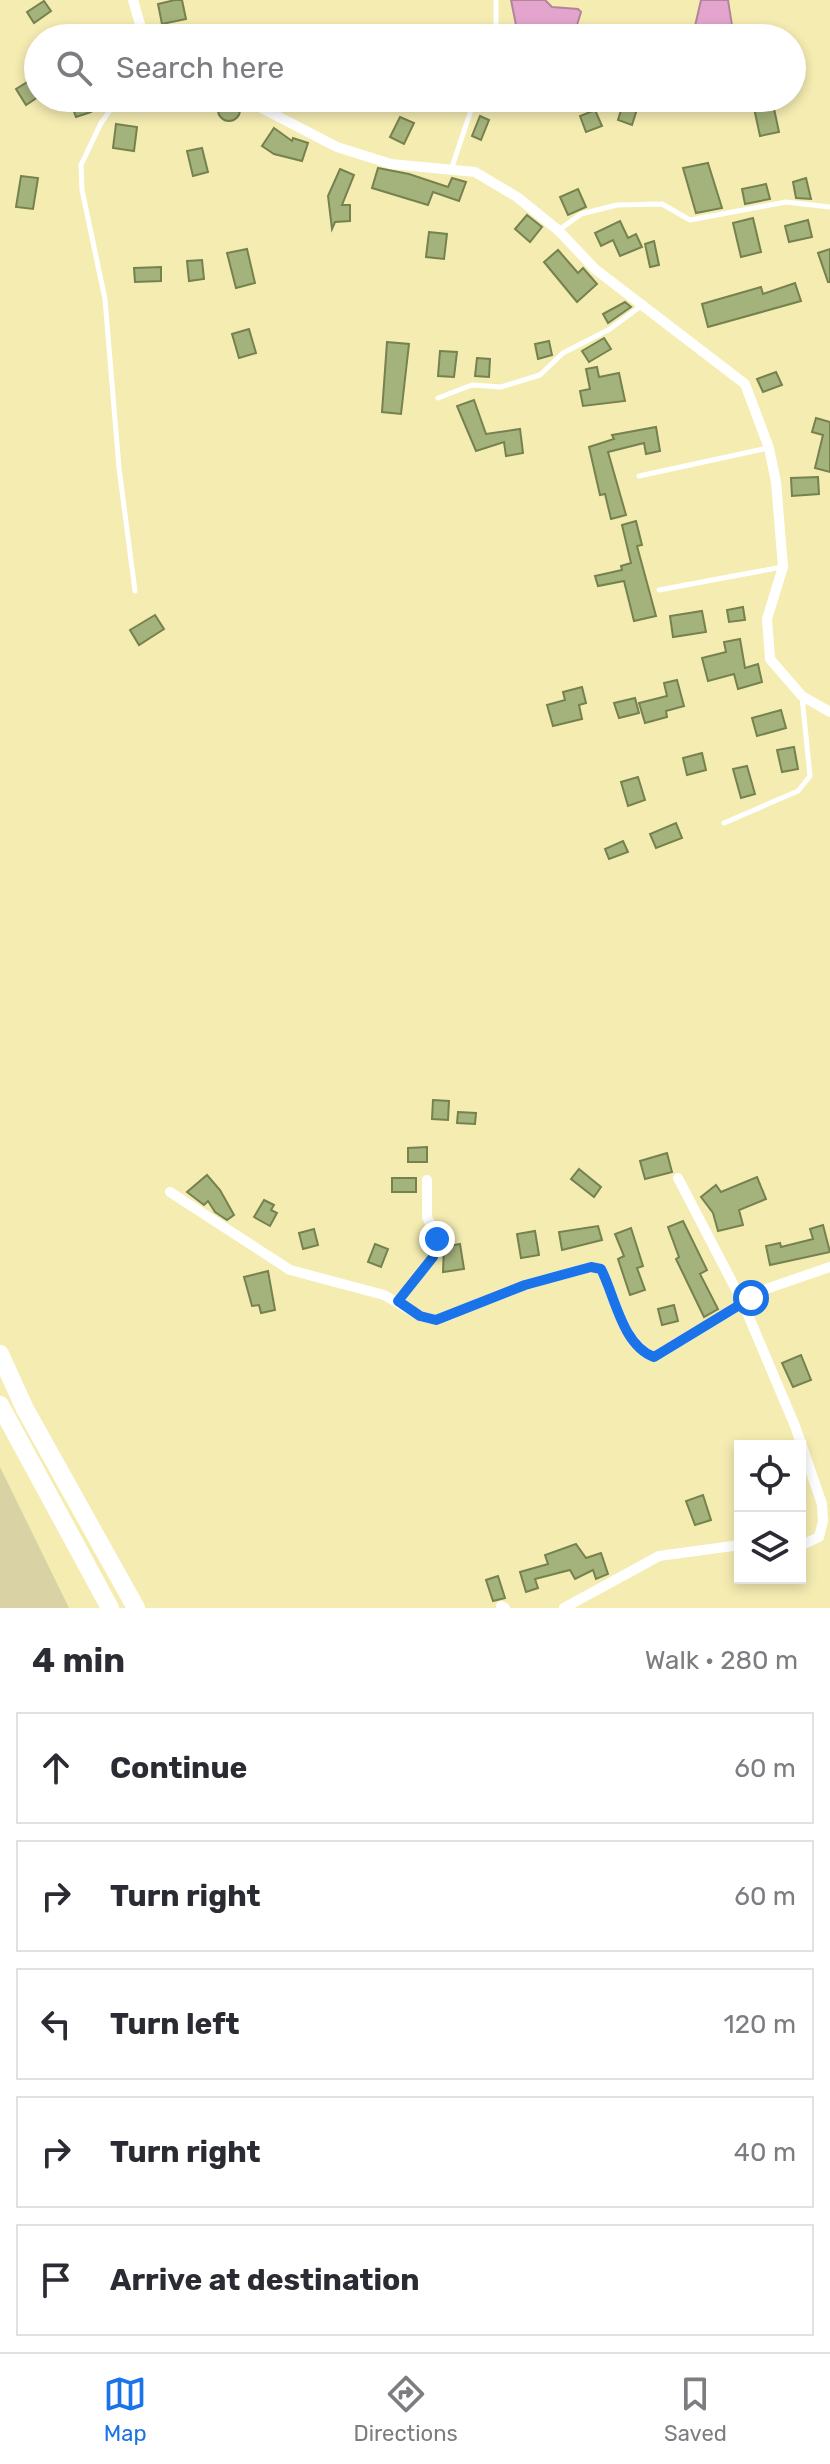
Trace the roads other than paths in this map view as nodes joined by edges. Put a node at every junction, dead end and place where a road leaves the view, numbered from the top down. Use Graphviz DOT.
graph roads {
  1 [pos="133,0"];
  2 [pos="496,0"];
  3 [pos="140,24"];
  4 [pos="496,24"];
  5 [pos="109,112"];
  6 [pos="269,112"];
  7 [pos="470,112"];
  8 [pos="450,171"];
  9 [pos="830,207"];
  10 [pos="558,230"];
  11 [pos="642,306"];
  12 [pos="438,398"];
  13 [pos="769,448"];
  14 [pos="639,476"];
  15 [pos="783,567"];
  16 [pos="659,590"];
  17 [pos="135,591"];
  18 [pos="802,696"];
  19 [pos="830,712"];
  20 [pos="724,823"];
  21 [pos="678,1178"];
  22 [pos="427,1180"];
  23 [pos="170,1192"];
  24 [pos="830,1267"];
  25 [pos="398,1301"];
  26 [pos="743,1303"];
  27 [pos="0,1354"];
  28 [pos="0,1405"];
  29 [pos="806,1543"];
  30 [pos="734,1546"];
  31 [pos="110,1608"];
  32 [pos="136,1608"];
  33 [pos="564,1608"];
  1 -- 3 [label="street"];
  2 -- 4 [label="lane"];
  5 -- 17 [label="lane"];
  6 -- 8 [label="street"];
  7 -- 8 [label="lane"];
  8 -- 10 [label="street"];
  9 -- 10 [label="lane"];
  10 -- 11 [label="street"];
  11 -- 12 [label="lane"];
  11 -- 13 [label="street"];
  13 -- 14 [label="lane"];
  13 -- 15 [label="street"];
  15 -- 16 [label="lane"];
  15 -- 18 [label="street"];
  18 -- 19 [label="street"];
  18 -- 20 [label="lane"];
  21 -- 26 [label="street"];
  22 -- 25 [label="street"];
  23 -- 25 [label="street"];
  24 -- 26 [label="street"];
  25 -- 26 [label="street"];
  26 -- 29 [label="street"];
  27 -- 32 [label="highway"];
  28 -- 31 [label="highway"];
  30 -- 33 [label="street"];
}
